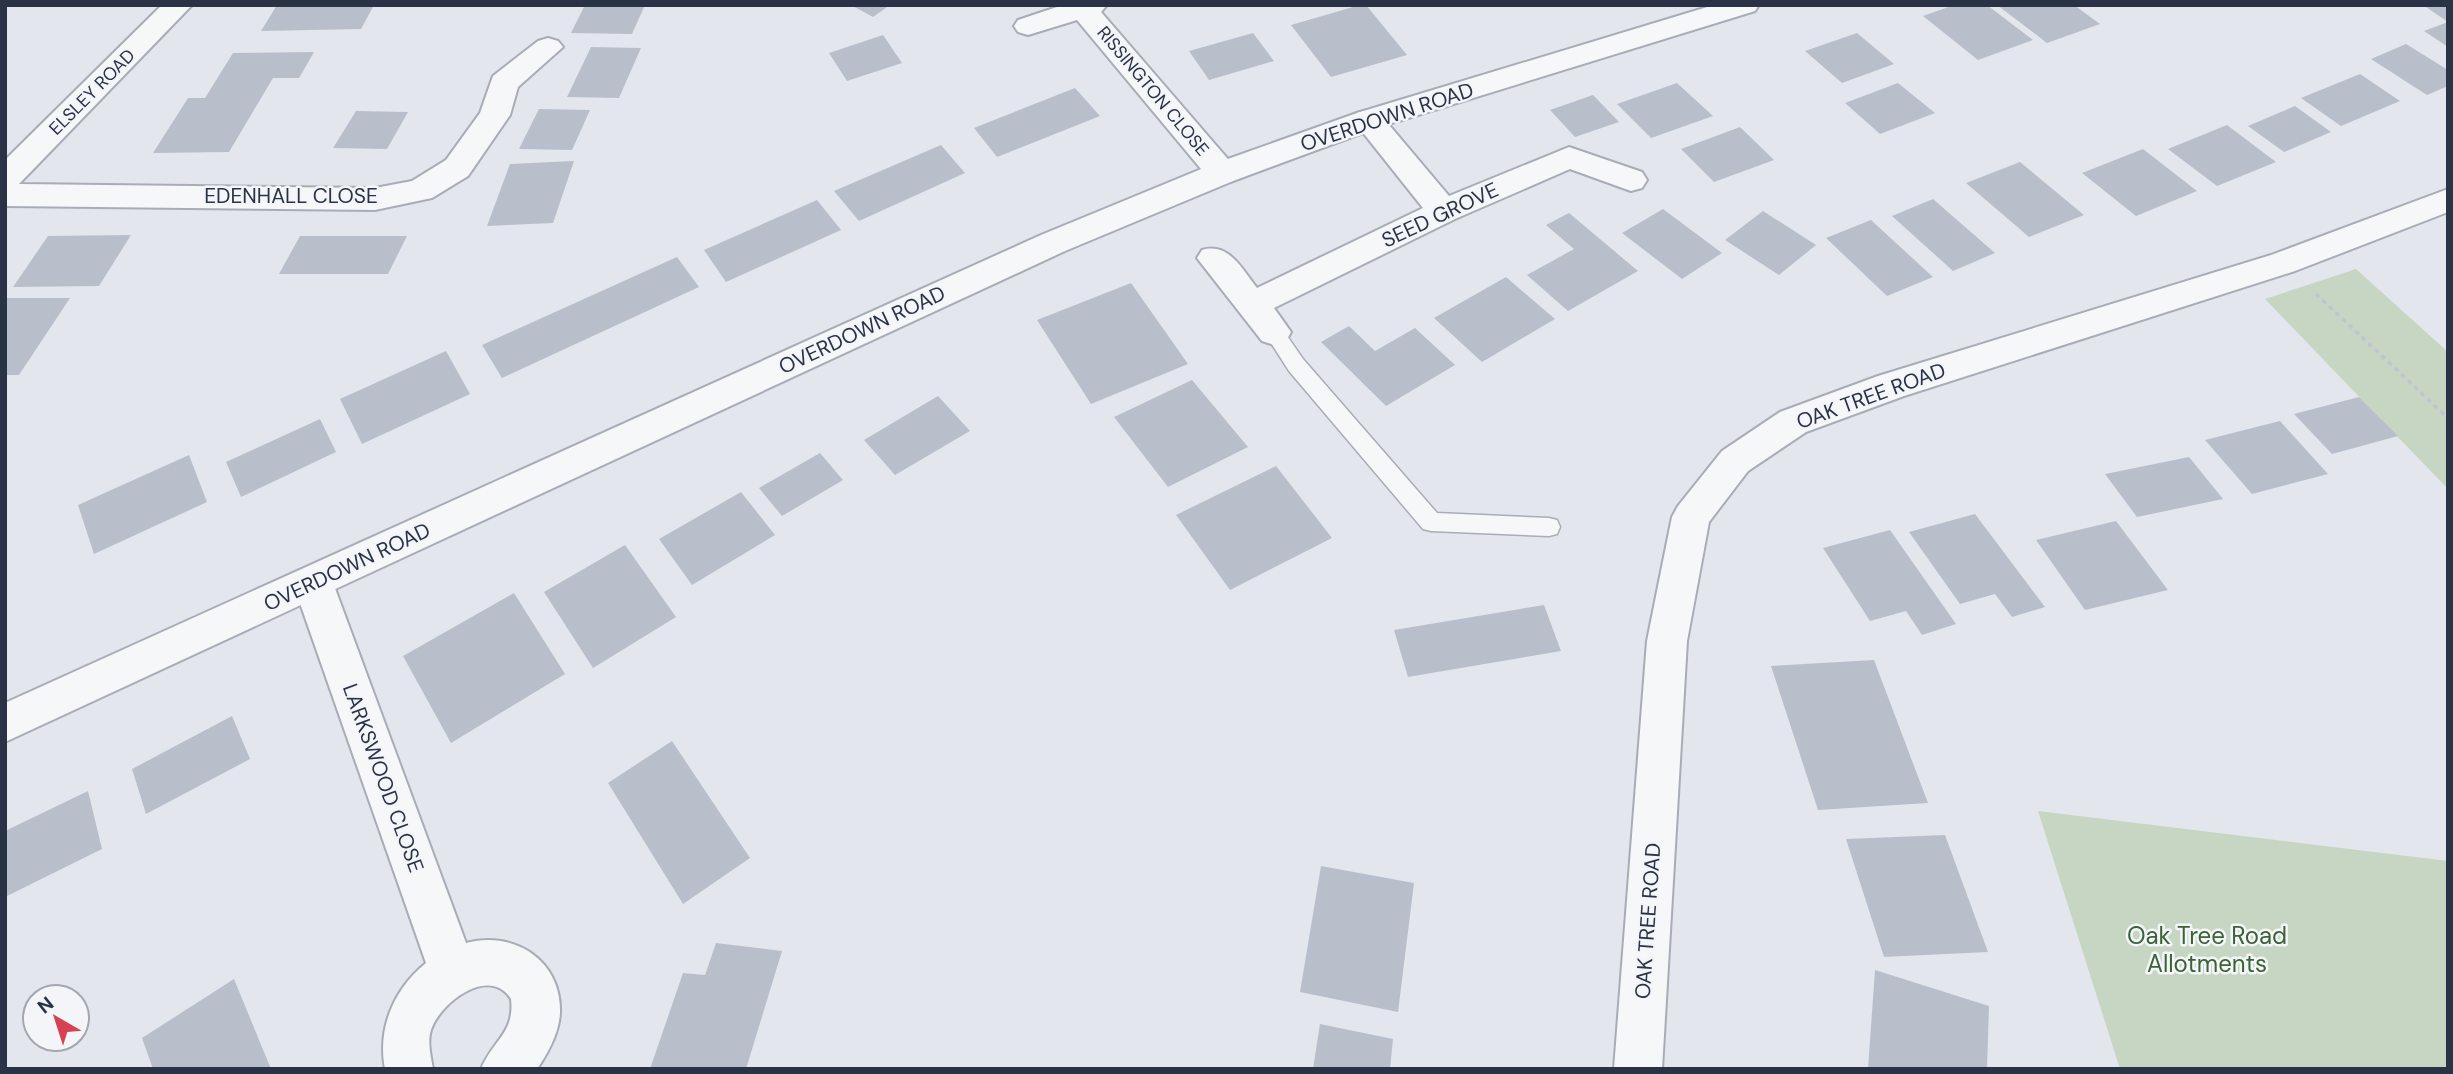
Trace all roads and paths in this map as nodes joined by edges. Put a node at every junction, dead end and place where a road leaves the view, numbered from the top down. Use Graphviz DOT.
graph roads {
  1 [pos="178,5"];
  2 [pos="1745,5"];
  3 [pos="1088,7"];
  4 [pos="1028,26"];
  5 [pos="548,47"];
  6 [pos="1368,120"];
  7 [pos="1222,173"];
  8 [pos="5,179"];
  9 [pos="1631,180"];
  10 [pos="5,195"];
  11 [pos="2448,200"];
  12 [pos="1444,211"];
  13 [pos="1214,258"];
  14 [pos="2283,263"];
  15 [pos="1253,304"];
  16 [pos="1274,332"];
  17 [pos="2448,418"];
  18 [pos="1549,527"];
  19 [pos="313,583"];
  20 [pos="5,723"];
  21 [pos="453,973"];
  22 [pos="409,1069"];
  23 [pos="505,1069"];
  24 [pos="1638,1069"];
  1 -- 8 [label="street, ELSLEY ROAD"];
  2 -- 6 [label="street, OVERDOWN ROAD"];
  3 -- 4 [label="street, RISSINGTON CLOSE"];
  3 -- 7 [label="street, RISSINGTON CLOSE"];
  5 -- 10 [label="street, EDENHALL CLOSE"];
  6 -- 7 [label="street, OVERDOWN ROAD"];
  6 -- 12 [label="street"];
  7 -- 19 [label="street, OVERDOWN ROAD"];
  9 -- 12 [label="street, SEED GROVE"];
  11 -- 14 [label="street, OAK TREE ROAD"];
  12 -- 15 [label="street, SEED GROVE"];
  13 -- 15 [label="street"];
  14 -- 17 [label="path"];
  14 -- 24 [label="street, OAK TREE ROAD"];
  15 -- 16 [label="street"];
  16 -- 18 [label="lane"];
  19 -- 20 [label="street, OVERDOWN ROAD"];
  19 -- 21 [label="street, LARKSWOOD CLOSE"];
  21 -- 22 [label="street"];
  21 -- 23 [label="street"];
}
